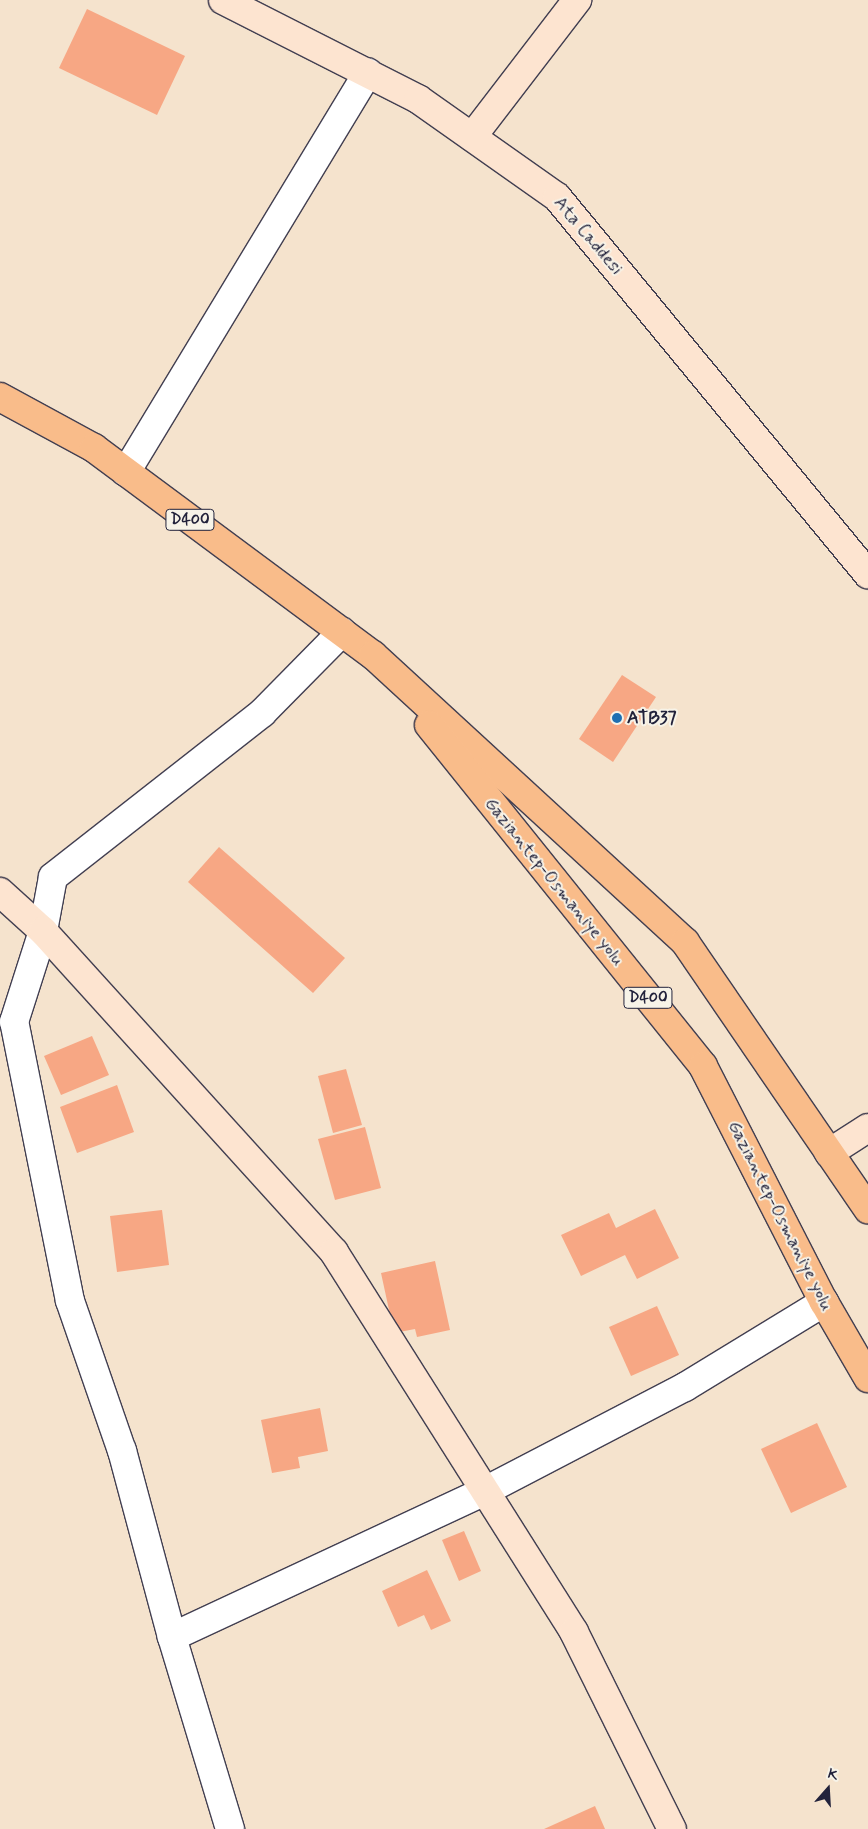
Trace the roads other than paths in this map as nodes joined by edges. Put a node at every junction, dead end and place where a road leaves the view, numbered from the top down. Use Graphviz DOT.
graph roads {
  1 [pos="223,0"];
  2 [pos="577,0"];
  3 [pos="368,73"];
  4 [pos="472,136"];
  5 [pos="0,397"];
  6 [pos="126,472"];
  7 [pos="868,574"];
  8 [pos="342,632"];
  9 [pos="373,656"];
  10 [pos="0,892"];
  11 [pos="43,931"];
  12 [pos="868,1128"];
  13 [pos="829,1153"];
  14 [pos="868,1209"];
  15 [pos="824,1302"];
  16 [pos="868,1378"];
  17 [pos="485,1491"];
  18 [pos="172,1637"];
  19 [pos="230,1829"];
  20 [pos="672,1829"];
  1 -- 3 [label="street, Ata Caddesi"];
  2 -- 4 [label="street"];
  3 -- 4 [label="street, Ata Caddesi"];
  3 -- 6 [label="street"];
  4 -- 7 [label="street, Ata Caddesi"];
  5 -- 6 [label="highway, Gaziantep-Osmaniye yolu / D400"];
  6 -- 8 [label="highway, Gaziantep-Osmaniye yolu / D400"];
  8 -- 9 [label="highway, Gaziantep-Osmaniye yolu / D400"];
  8 -- 11 [label="street"];
  9 -- 13 [label="highway, Gaziantep-Osmaniye yolu / D400"];
  9 -- 15 [label="highway, Gaziantep-Osmaniye yolu / D400"];
  10 -- 11 [label="street"];
  11 -- 17 [label="street"];
  11 -- 18 [label="street"];
  12 -- 13 [label="street"];
  13 -- 14 [label="highway, Gaziantep-Osmaniye yolu / D400"];
  15 -- 16 [label="highway, Gaziantep-Osmaniye yolu / D400"];
  15 -- 17 [label="street"];
  17 -- 18 [label="street"];
  17 -- 20 [label="street"];
  18 -- 19 [label="street"];
}
